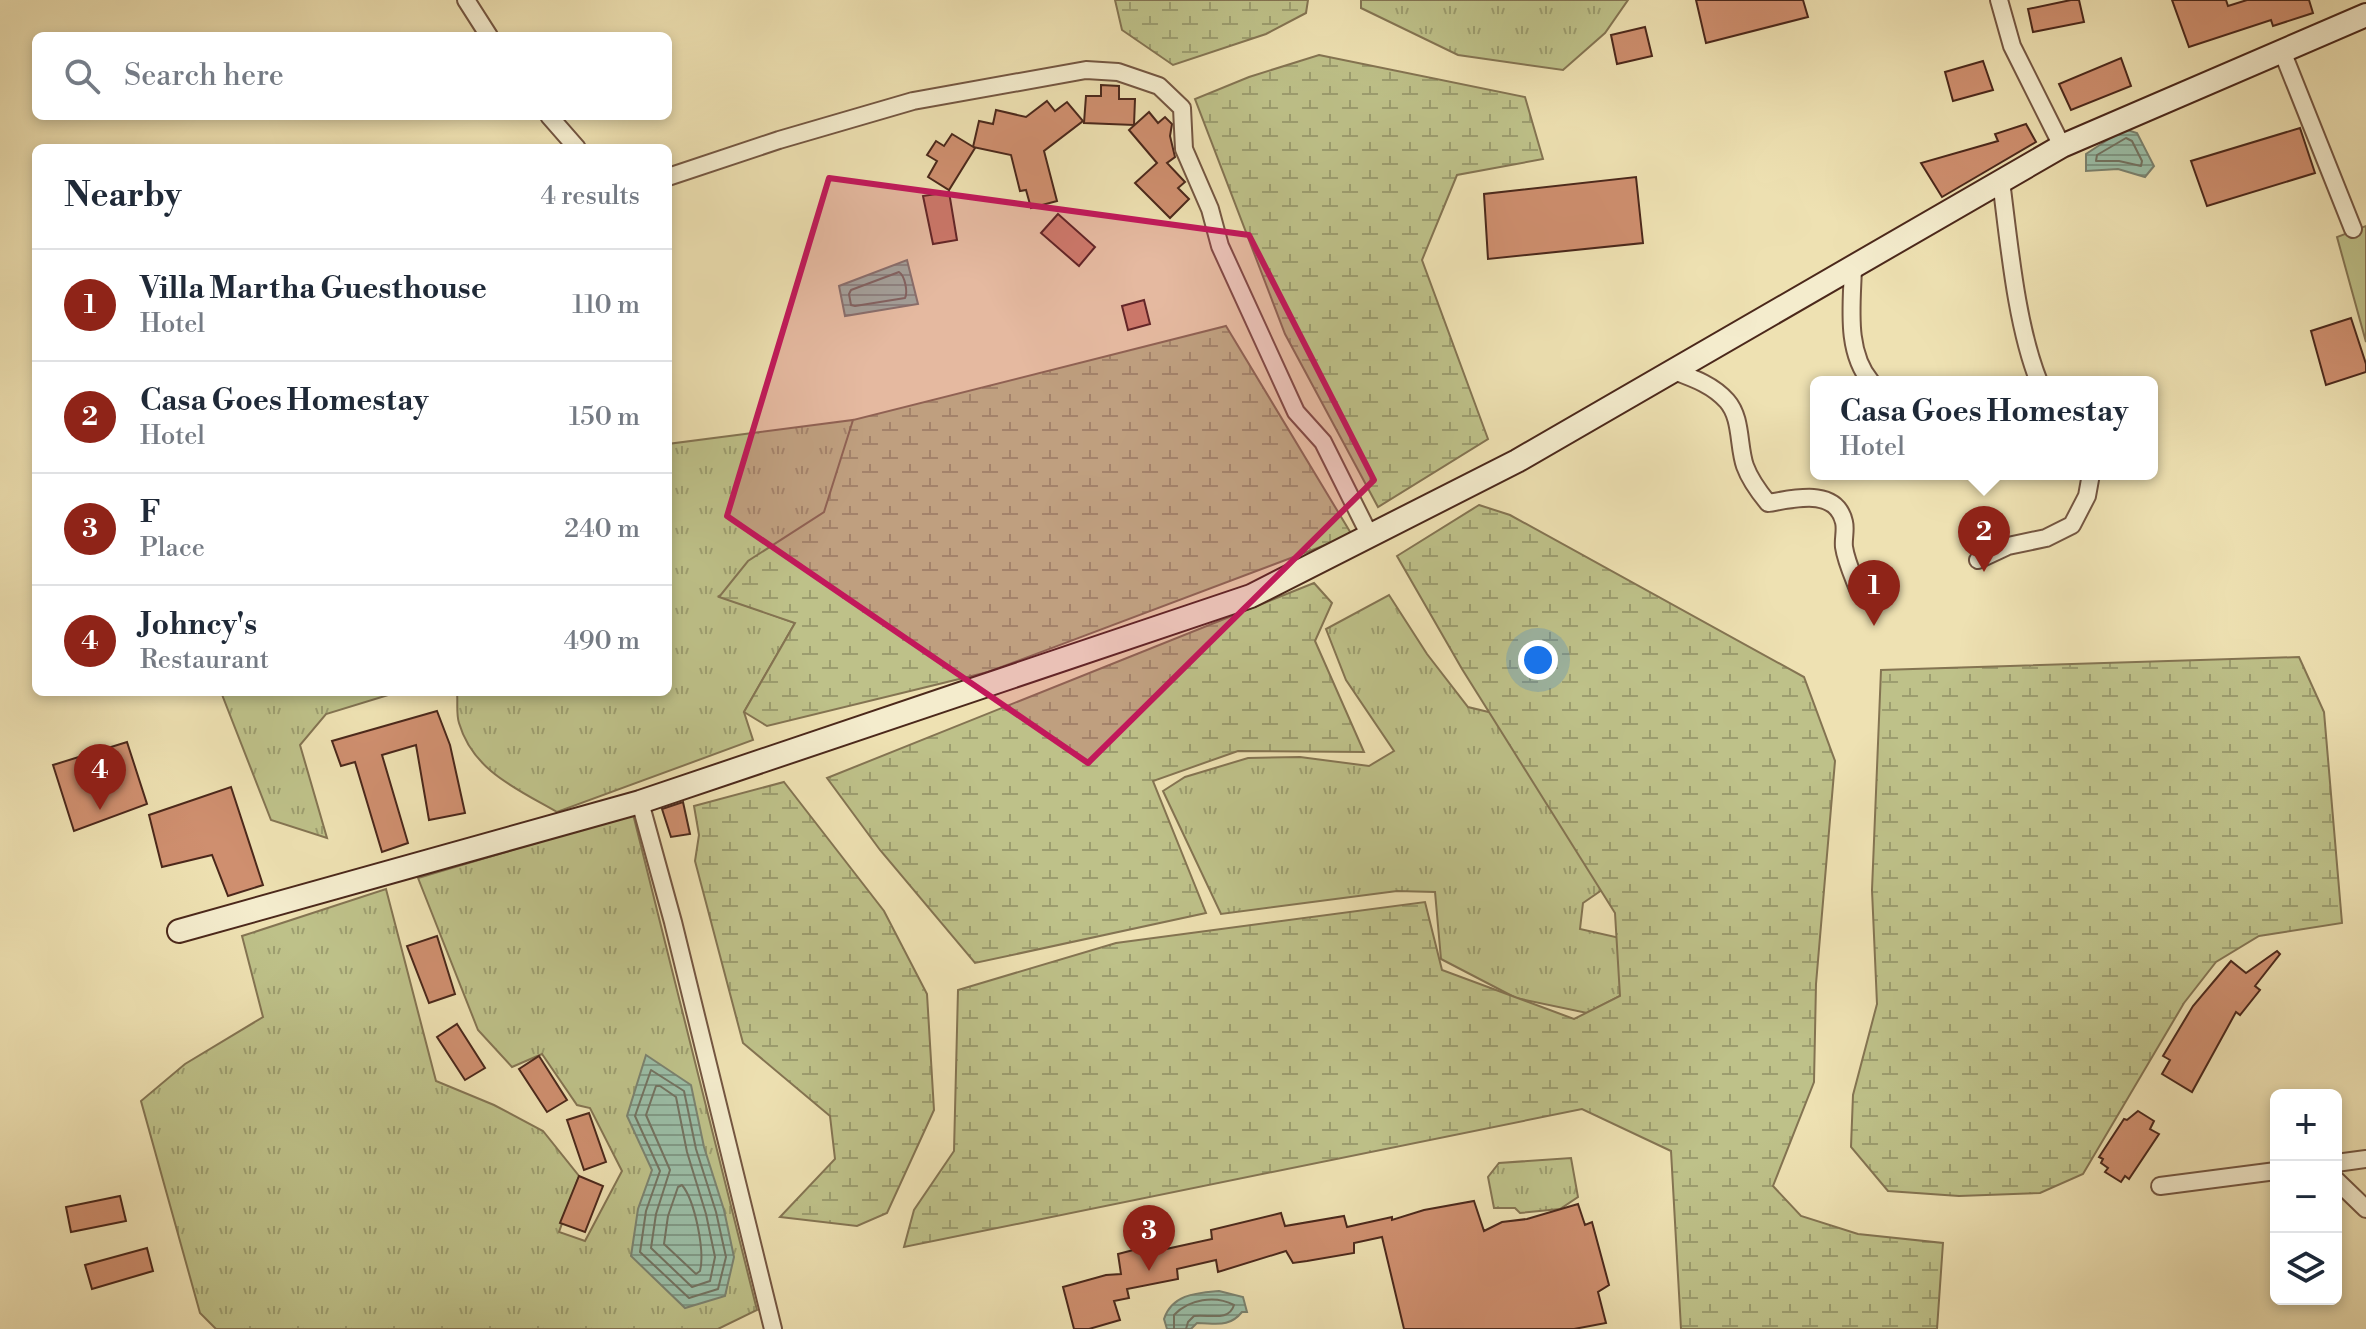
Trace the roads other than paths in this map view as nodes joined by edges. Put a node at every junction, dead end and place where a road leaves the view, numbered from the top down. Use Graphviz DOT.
graph roads {
  1 [pos="466,0"];
  2 [pos="1999,0"];
  3 [pos="2366,15"];
  4 [pos="486,32"];
  5 [pos="2282,51"];
  6 [pos="552,120"];
  7 [pos="574,144"];
  8 [pos="2062,146"];
  9 [pos="672,176"];
  10 [pos="2001,181"];
  11 [pos="2353,229"];
  12 [pos="1853,267"];
  13 [pos="1674,371"];
  14 [pos="1866,376"];
  15 [pos="2036,376"];
  16 [pos="2090,480"];
  17 [pos="1370,536"];
  18 [pos="1978,560"];
  19 [pos="1858,589"];
  20 [pos="640,802"];
  21 [pos="179,931"];
  22 [pos="2366,1159"];
  23 [pos="2342,1162"];
  24 [pos="2270,1172"];
  25 [pos="2160,1186"];
  26 [pos="2342,1186"];
  27 [pos="2366,1209"];
  28 [pos="767,1327"];
  1 -- 4 [label="street"];
  2 -- 8 [label="street"];
  3 -- 5 [label="street"];
  5 -- 8 [label="street"];
  5 -- 11 [label="street"];
  6 -- 7 [label="street"];
  8 -- 10 [label="street"];
  9 -- 17 [label="street"];
  10 -- 12 [label="street"];
  10 -- 15 [label="street"];
  12 -- 13 [label="street"];
  12 -- 14 [label="street"];
  13 -- 17 [label="street"];
  13 -- 19 [label="street"];
  16 -- 18 [label="street"];
  17 -- 20 [label="street"];
  20 -- 21 [label="street"];
  20 -- 28 [label="street"];
  22 -- 23 [label="street"];
  24 -- 25 [label="street"];
  26 -- 27 [label="street"];
}
